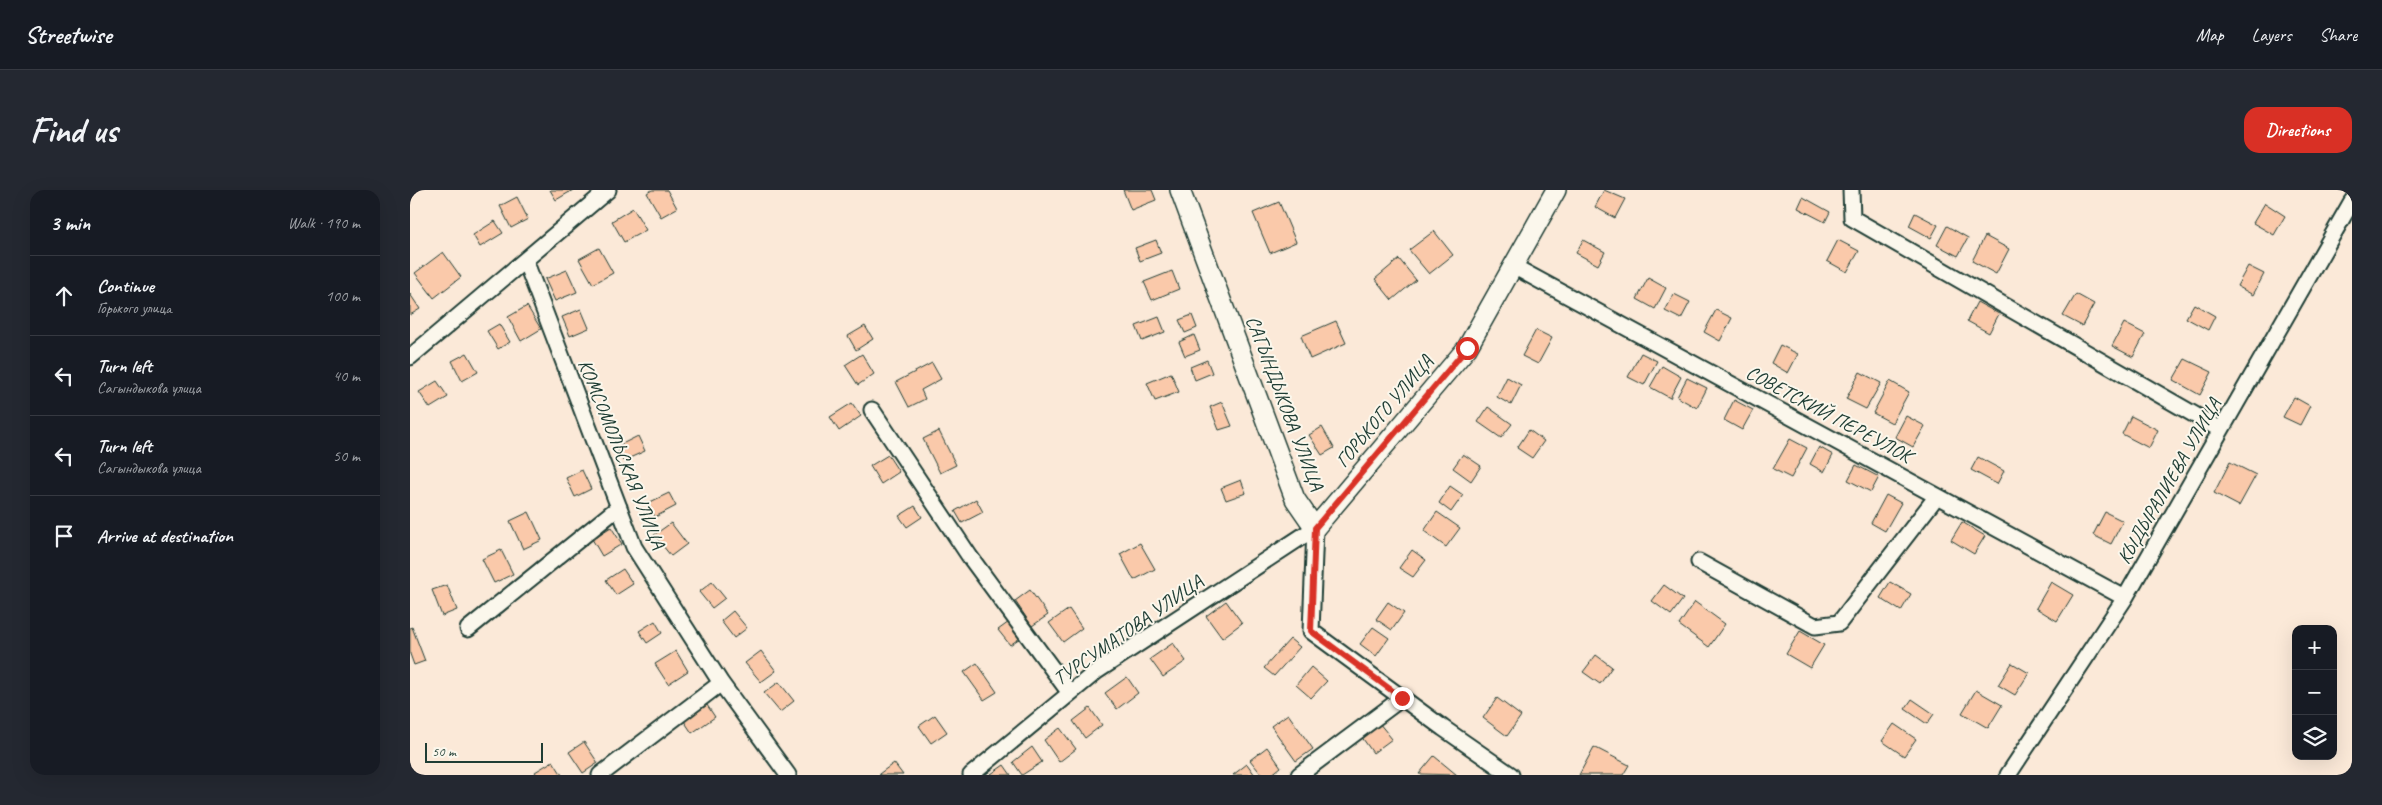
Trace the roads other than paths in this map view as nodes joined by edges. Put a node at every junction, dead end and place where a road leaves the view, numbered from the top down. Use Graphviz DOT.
graph roads {
  1 [pos="608,190"];
  2 [pos="1180,190"];
  3 [pos="1556,190"];
  4 [pos="1851,190"];
  5 [pos="2352,200"];
  6 [pos="525,260"];
  7 [pos="1513,266"];
  8 [pos="410,357"];
  9 [pos="872,410"];
  10 [pos="2221,430"];
  11 [pos="1937,496"];
  12 [pos="619,507"];
  13 [pos="1315,528"];
  14 [pos="1699,562"];
  15 [pos="2125,598"];
  16 [pos="468,629"];
  17 [pos="721,683"];
  18 [pos="1070,693"];
  19 [pos="1402,698"];
  20 [pos="600,775"];
  21 [pos="788,775"];
  22 [pos="971,775"];
  23 [pos="1299,775"];
  24 [pos="1511,775"];
  25 [pos="2008,775"];
  1 -- 6 [label="street"];
  2 -- 13 [label="street, САГЫНДЫКОВА УЛИЦА"];
  3 -- 7 [label="street, ГОРЬКОГО УЛИЦА"];
  4 -- 10 [label="street"];
  5 -- 10 [label="street, КЫДЫРАЛИЕВА УЛИЦА"];
  6 -- 8 [label="street"];
  6 -- 12 [label="street, КОМСОМОЛЬСКАЯ УЛИЦА"];
  7 -- 11 [label="street, СОВЕТСКИЙ ПЕРЕУЛОК"];
  7 -- 13 [label="street, ГОРЬКОГО УЛИЦА"];
  9 -- 18 [label="street"];
  10 -- 15 [label="street, КЫДЫРАЛИЕВА УЛИЦА"];
  11 -- 14 [label="street"];
  11 -- 15 [label="street, СОВЕТСКИЙ ПЕРЕУЛОК"];
  12 -- 16 [label="street"];
  12 -- 17 [label="street, КОМСОМОЛЬСКАЯ УЛИЦА"];
  13 -- 18 [label="street, ТУРСУМАТОВА УЛИЦА"];
  13 -- 19 [label="street"];
  15 -- 25 [label="street, КЫДЫРАЛИЕВА УЛИЦА"];
  17 -- 20 [label="street"];
  17 -- 21 [label="street, КОМСОМОЛЬСКАЯ УЛИЦА"];
  18 -- 22 [label="street, ТУРСУМАТОВА УЛИЦА"];
  19 -- 23 [label="street"];
  19 -- 24 [label="street"];
}
